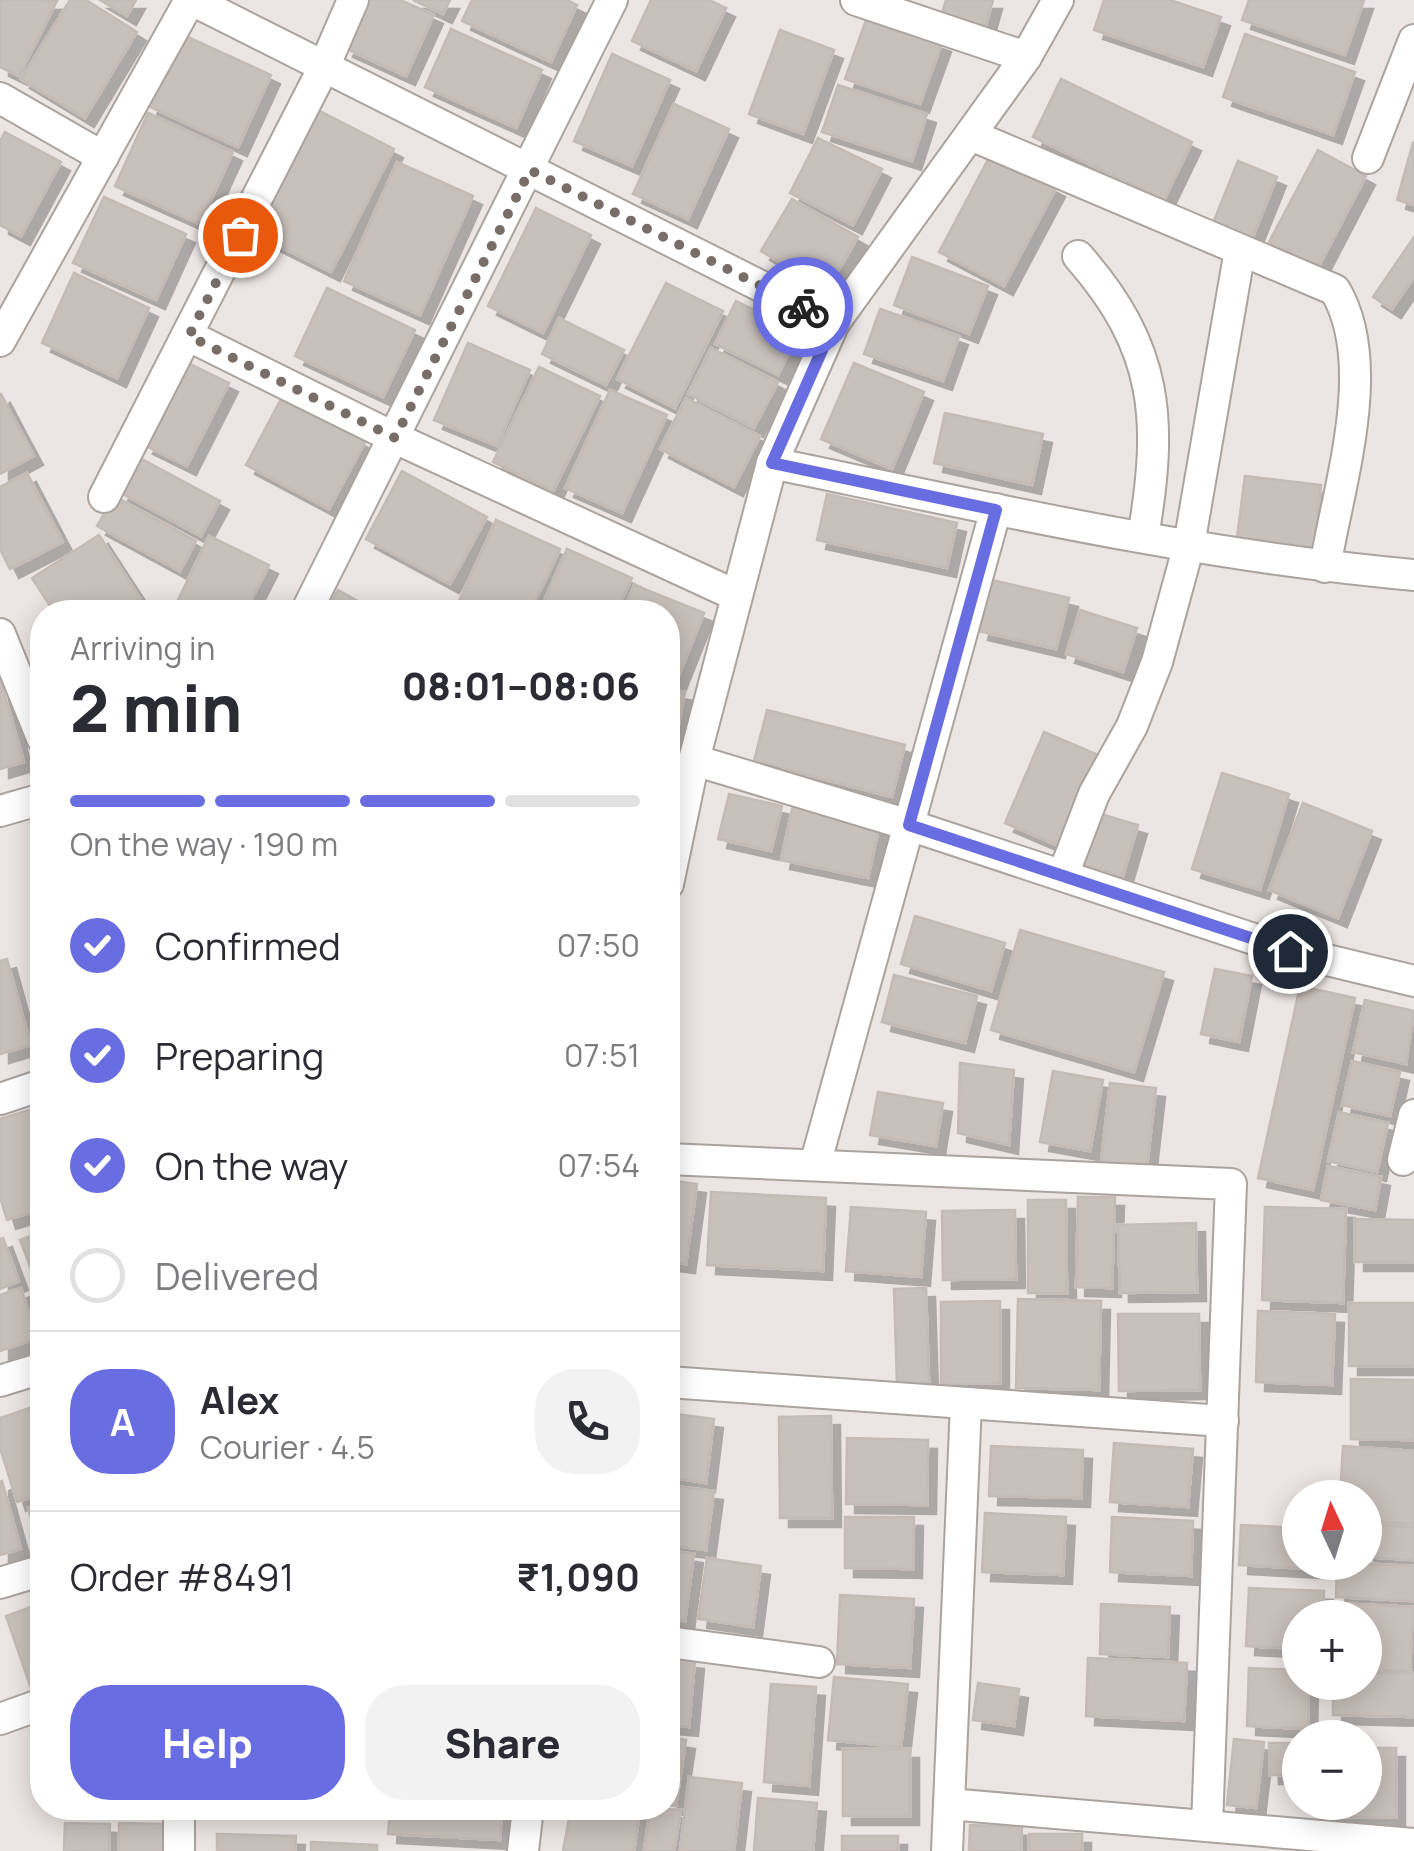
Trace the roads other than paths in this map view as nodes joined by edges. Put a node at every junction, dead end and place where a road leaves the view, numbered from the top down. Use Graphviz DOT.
graph roads {
  1 [pos="191,0"];
  2 [pos="353,0"];
  3 [pos="612,0"];
  4 [pos="856,0"];
  5 [pos="1058,0"];
  6 [pos="1414,40"];
  7 [pos="1026,57"];
  8 [pos="324,67"];
  9 [pos="0,98"];
  10 [pos="970,135"];
  11 [pos="103,157"];
  12 [pos="1368,158"];
  13 [pos="530,170"];
  14 [pos="1240,250"];
  15 [pos="1078,256"];
  16 [pos="834,323"];
  17 [pos="189,336"];
  18 [pos="0,340"];
  19 [pos="395,438"];
  20 [pos="772,463"];
  21 [pos="104,497"];
  22 [pos="996,510"];
  23 [pos="1143,537"];
  24 [pos="1189,545"];
  25 [pos="1325,567"];
  26 [pos="1414,574"];
  27 [pos="736,595"];
  28 [pos="312,600"];
  29 [pos="0,634"];
  30 [pos="30,708"];
  31 [pos="694,760"];
  32 [pos="30,803"];
  33 [pos="0,812"];
  34 [pos="909,825"];
  35 [pos="680,827"];
  36 [pos="1063,874"];
  37 [pos="1414,980"];
  38 [pos="30,1089"];
  39 [pos="0,1098"];
  40 [pos="1414,1115"];
  41 [pos="680,1159"];
  42 [pos="1403,1160"];
  43 [pos="815,1165"];
  44 [pos="30,1372"];
  45 [pos="0,1381"];
  46 [pos="680,1383"];
  47 [pos="966,1403"];
  48 [pos="1223,1421"];
  49 [pos="30,1574"];
  50 [pos="0,1583"];
  51 [pos="680,1644"];
  52 [pos="819,1662"];
  53 [pos="30,1708"];
  54 [pos="0,1719"];
  55 [pos="949,1804"];
  56 [pos="179,1820"];
  57 [pos="527,1820"];
  58 [pos="1207,1826"];
  59 [pos="1271,1841"];
  60 [pos="1414,1844"];
  61 [pos="179,1851"];
  62 [pos="523,1851"];
  63 [pos="946,1851"];
  1 -- 8 [label="street"];
  1 -- 11 [label="street"];
  2 -- 8 [label="street"];
  3 -- 13 [label="street"];
  4 -- 7 [label="street"];
  5 -- 7 [label="street"];
  6 -- 12 [label="street"];
  7 -- 10 [label="street"];
  8 -- 13 [label="street"];
  8 -- 17 [label="street"];
  9 -- 11 [label="street"];
  10 -- 14 [label="street"];
  10 -- 16 [label="street"];
  11 -- 18 [label="street"];
  13 -- 16 [label="street"];
  13 -- 19 [label="street"];
  14 -- 24 [label="street"];
  14 -- 25 [label="street"];
  15 -- 23 [label="street"];
  16 -- 20 [label="street"];
  17 -- 19 [label="street"];
  17 -- 21 [label="street"];
  19 -- 27 [label="street"];
  19 -- 28 [label="street"];
  20 -- 22 [label="street"];
  20 -- 27 [label="street"];
  22 -- 23 [label="street"];
  22 -- 34 [label="street"];
  23 -- 24 [label="street"];
  24 -- 25 [label="street"];
  24 -- 36 [label="street"];
  25 -- 26 [label="street"];
  27 -- 31 [label="street"];
  29 -- 30 [label="street"];
  31 -- 34 [label="street"];
  31 -- 35 [label="street"];
  32 -- 33 [label="street"];
  34 -- 36 [label="street"];
  34 -- 43 [label="street"];
  36 -- 37 [label="street"];
  38 -- 39 [label="street"];
  40 -- 42 [label="street"];
  41 -- 43 [label="street"];
  43 -- 48 [label="street"];
  44 -- 45 [label="street"];
  46 -- 47 [label="street"];
  47 -- 48 [label="street"];
  47 -- 55 [label="street"];
  48 -- 58 [label="street"];
  49 -- 50 [label="street"];
  51 -- 52 [label="street"];
  53 -- 54 [label="street"];
  55 -- 58 [label="street"];
  55 -- 63 [label="street"];
  56 -- 61 [label="street"];
  57 -- 62 [label="street"];
  58 -- 59 [label="street"];
  59 -- 60 [label="street"];
}
